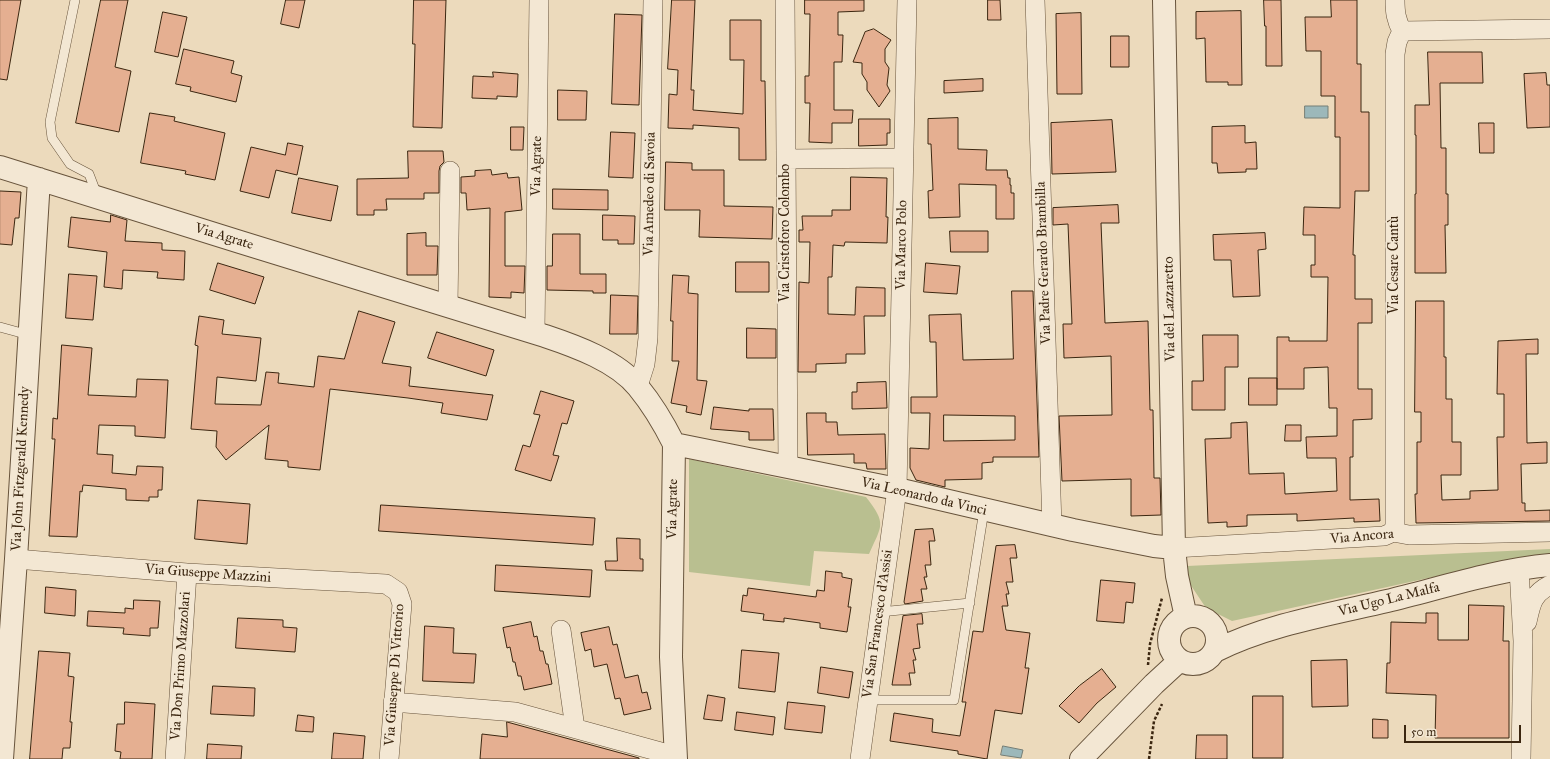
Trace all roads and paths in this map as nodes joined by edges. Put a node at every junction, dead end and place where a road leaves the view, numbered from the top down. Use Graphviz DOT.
graph roads {
  1 [pos="75,0"];
  2 [pos="539,0"];
  3 [pos="653,0"];
  4 [pos="785,0"];
  5 [pos="907,0"];
  6 [pos="1035,0"];
  7 [pos="1164,0"];
  8 [pos="1395,0"];
  9 [pos="1550,29"];
  10 [pos="1402,31"];
  11 [pos="904,158"];
  12 [pos="786,159"];
  13 [pos="0,167"];
  14 [pos="450,170"];
  15 [pos="39,180"];
  16 [pos="99,198"];
  17 [pos="448,305"];
  18 [pos="0,327"];
  19 [pos="535,332"];
  20 [pos="30,335"];
  21 [pos="638,386"];
  22 [pos="674,444"];
  23 [pos="788,467"];
  24 [pos="897,489"];
  25 [pos="984,510"];
  26 [pos="1052,526"];
  27 [pos="1393,532"];
  28 [pos="1550,532"];
  29 [pos="1174,548"];
  30 [pos="16,560"];
  31 [pos="1550,565"];
  32 [pos="1519,569"];
  33 [pos="187,573"];
  34 [pos="1550,585"];
  35 [pos="1180,591"];
  36 [pos="398,592"];
  37 [pos="970,603"];
  38 [pos="880,612"];
  39 [pos="1186,617"];
  40 [pos="1214,628"];
  41 [pos="561,630"];
  42 [pos="1259,634"];
  43 [pos="1523,641"];
  44 [pos="1215,651"];
  45 [pos="1179,661"];
  46 [pos="1150,680"];
  47 [pos="868,700"];
  48 [pos="393,702"];
  49 [pos="575,728"];
  50 [pos="676,758"];
  51 [pos="2,759"];
  52 [pos="175,759"];
  53 [pos="389,759"];
  54 [pos="860,759"];
  55 [pos="1081,759"];
  56 [pos="1150,759"];
  57 [pos="1521,759"];
  1 -- 16 [label="lane"];
  2 -- 19 [label="street, Via Agrate"];
  3 -- 21 [label="street, Via Amedeo di Savoia"];
  4 -- 12 [label="street, Via Cristoforo Colombo"];
  5 -- 11 [label="street, Via Marco Polo"];
  6 -- 26 [label="street, Via Padre Gerardo Brambilla"];
  7 -- 29 [label="street, Via del Lazzaretto"];
  8 -- 10 [label="street"];
  9 -- 10 [label="street"];
  10 -- 27 [label="street, Via Cesare Cantù"];
  11 -- 12 [label="street"];
  11 -- 24 [label="street, Via Marco Polo"];
  12 -- 23 [label="street, Via Cristoforo Colombo"];
  13 -- 15 [label="street, Via Agrate"];
  14 -- 17 [label="street"];
  15 -- 16 [label="street, Via Agrate"];
  15 -- 20 [label="street, Via John Fitzgerald Kennedy"];
  16 -- 17 [label="street, Via Agrate"];
  17 -- 19 [label="street, Via Agrate"];
  18 -- 20 [label="lane"];
  19 -- 21 [label="street, Via Agrate"];
  20 -- 30 [label="street, Via John Fitzgerald Kennedy"];
  21 -- 22 [label="street, Via Agrate"];
  22 -- 23 [label="street, Via Leonardo da Vinci"];
  22 -- 50 [label="street, Via Agrate"];
  23 -- 24 [label="street, Via Leonardo da Vinci"];
  24 -- 25 [label="street, Via Leonardo da Vinci"];
  24 -- 38 [label="street, Via San Francesco d'Assisi"];
  25 -- 26 [label="street, Via Leonardo da Vinci"];
  25 -- 37 [label="lane"];
  26 -- 29 [label="street, Via Leonardo da Vinci"];
  27 -- 28 [label="street, Via Ancora"];
  27 -- 29 [label="street, Via Ancora"];
  29 -- 35 [label="street, Via del Lazzaretto"];
  30 -- 33 [label="street, Via Giuseppe Mazzini"];
  30 -- 51 [label="street, Via John Fitzgerald Kennedy"];
  31 -- 32 [label="street, Via Ugo La Malfa"];
  32 -- 42 [label="street, Via Ugo La Malfa"];
  32 -- 43 [label="street"];
  33 -- 36 [label="street, Via Giuseppe Mazzini"];
  33 -- 52 [label="street, Via Don Primo Mazzolari"];
  34 -- 43 [label="street"];
  35 -- 39 [label="street, Via del Lazzaretto"];
  35 -- 46 [label="path"];
  36 -- 48 [label="street, Via Giuseppe Di Vittorio"];
  37 -- 38 [label="lane"];
  37 -- 47 [label="lane"];
  38 -- 47 [label="street, Via San Francesco d'Assisi"];
  39 -- 40 [label="street, Via Ugo La Malfa"];
  39 -- 45 [label="street"];
  40 -- 42 [label="street, Via Ugo La Malfa"];
  40 -- 44 [label="street"];
  41 -- 49 [label="street"];
  42 -- 44 [label="street, Via Ugo La Malfa"];
  43 -- 57 [label="street"];
  44 -- 45 [label="street, Via Ugo La Malfa"];
  45 -- 46 [label="street"];
  46 -- 55 [label="street"];
  46 -- 56 [label="path"];
  47 -- 54 [label="street, Via San Francesco d'Assisi"];
  48 -- 49 [label="street"];
  48 -- 53 [label="street, Via Giuseppe Di Vittorio"];
  49 -- 50 [label="street"];
}
